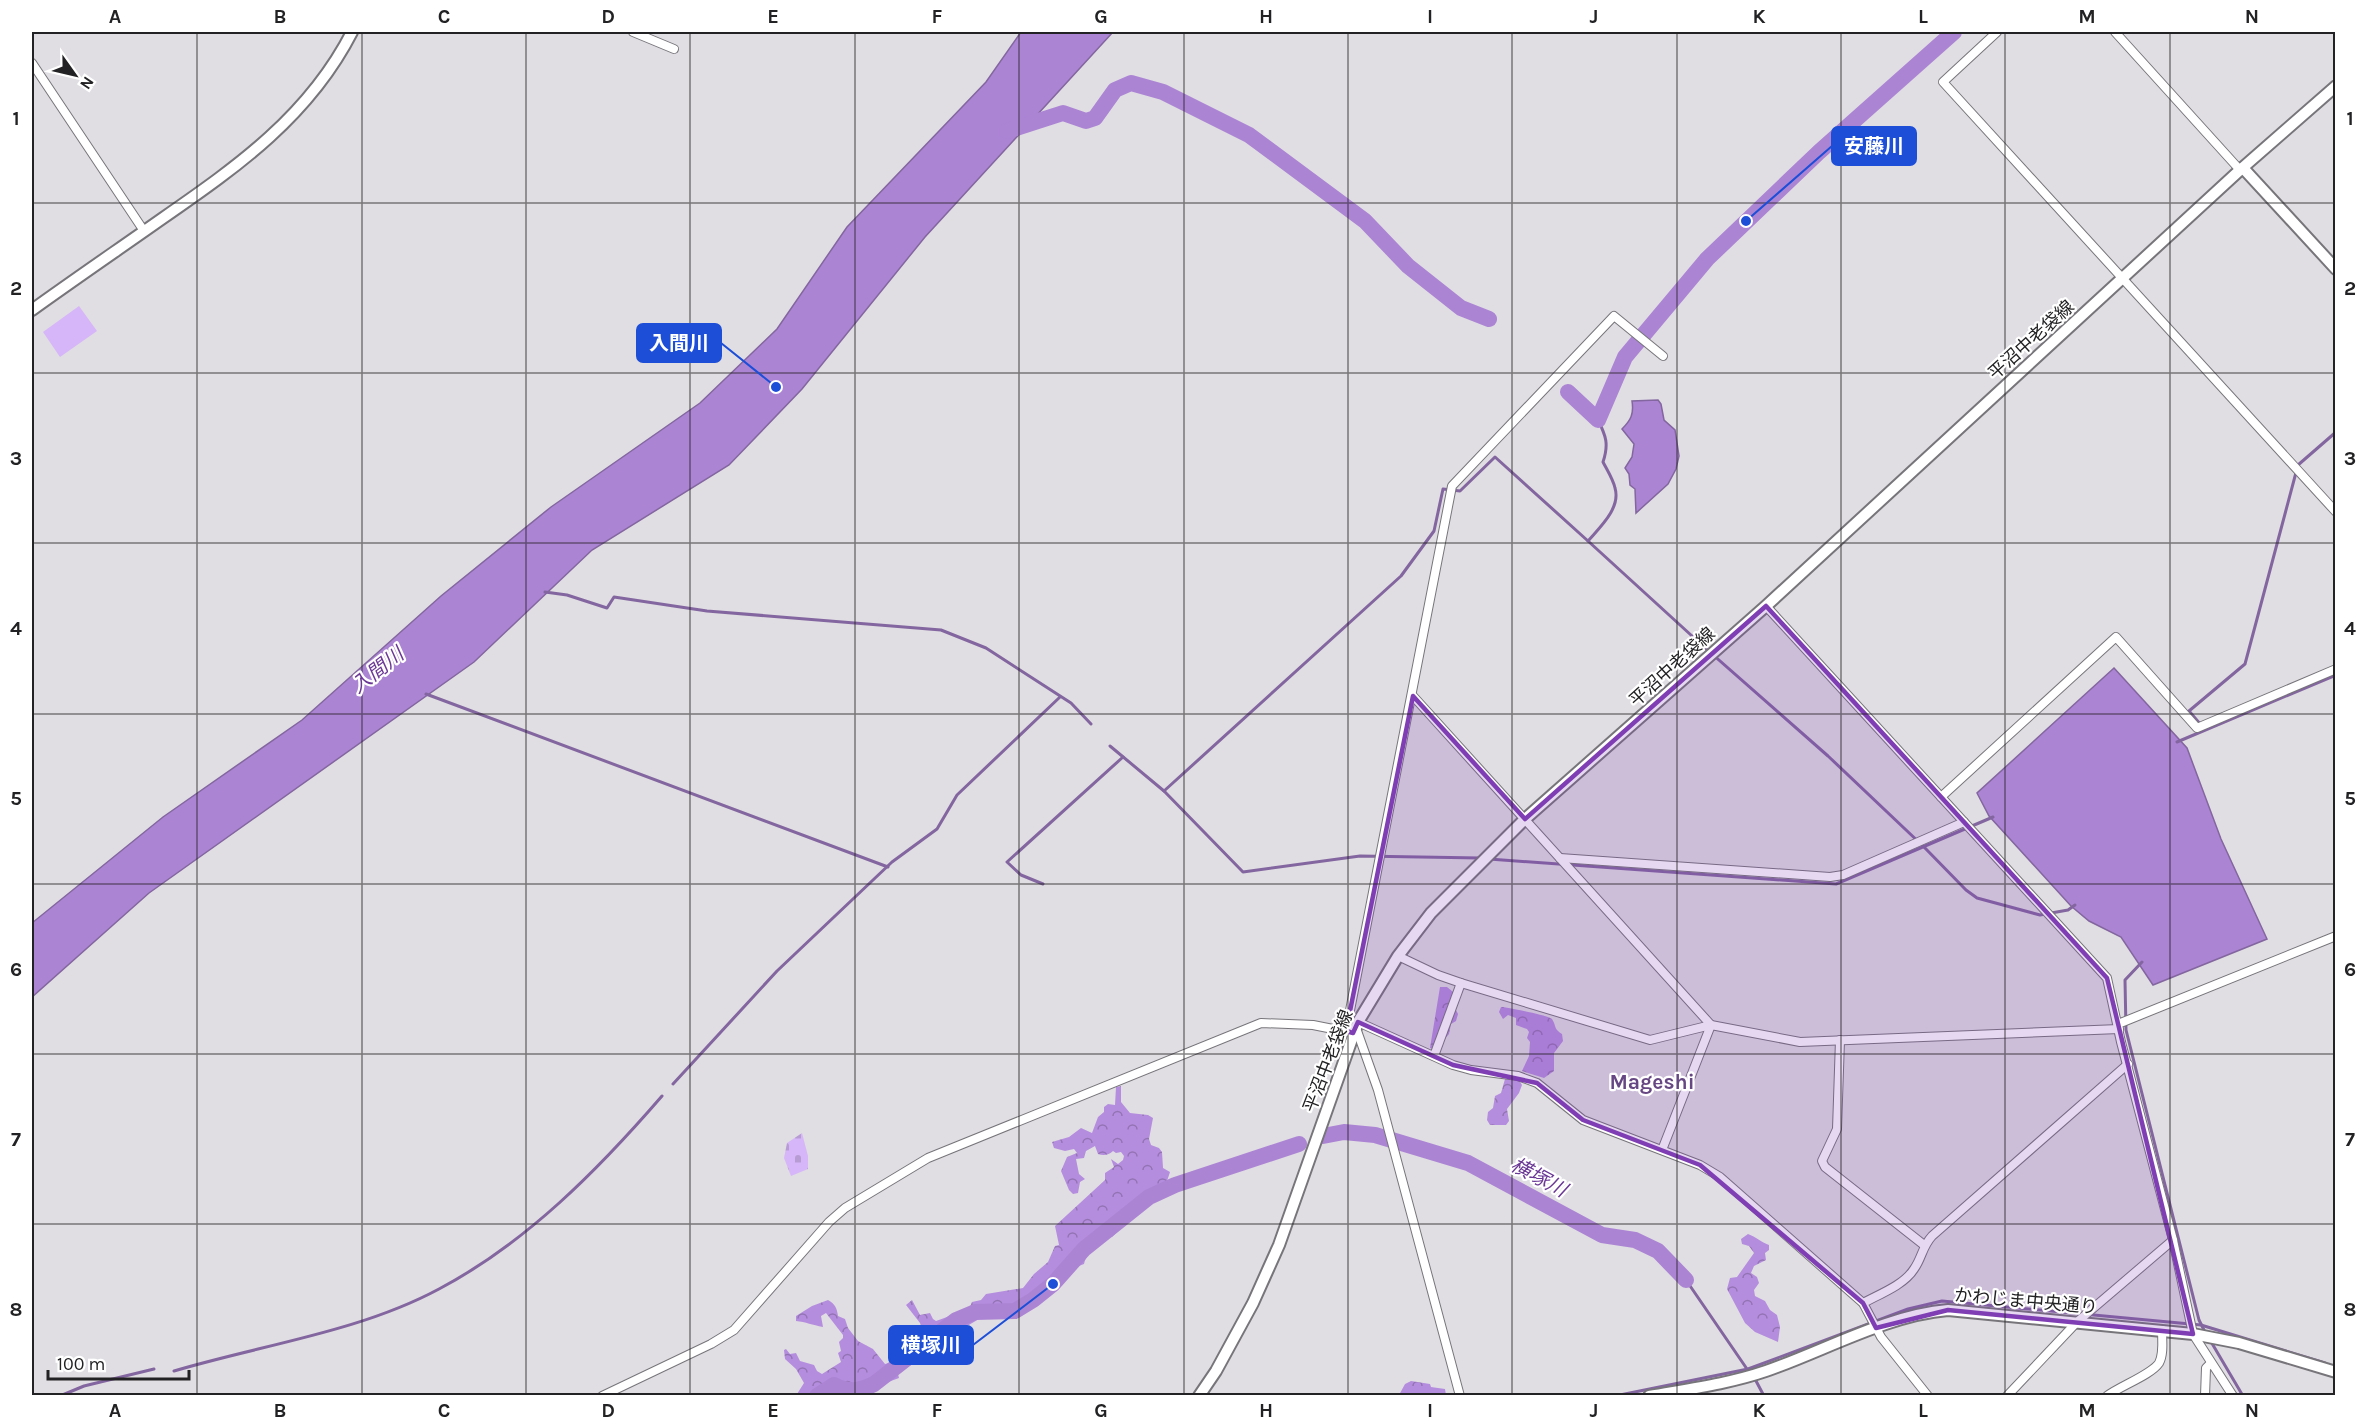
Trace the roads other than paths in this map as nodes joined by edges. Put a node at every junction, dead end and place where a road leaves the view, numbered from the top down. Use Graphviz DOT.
graph roads {
  1 [pos="352,32"];
  2 [pos="633,32"];
  3 [pos="1997,32"];
  4 [pos="2115,32"];
  5 [pos="674,49"];
  6 [pos="32,63"];
  7 [pos="2336,86"];
  8 [pos="2241,169"];
  9 [pos="144,231"];
  10 [pos="2336,269"];
  11 [pos="2123,279"];
  12 [pos="32,310"];
  13 [pos="1663,356"];
  14 [pos="2336,512"];
  15 [pos="1766,606"];
  16 [pos="2336,669"];
  17 [pos="1413,696"];
  18 [pos="1941,797"];
  19 [pos="1525,819"];
  20 [pos="1964,822"];
  21 [pos="1560,858"];
  22 [pos="2336,936"];
  23 [pos="1398,956"];
  24 [pos="1461,983"];
  25 [pos="1711,1025"];
  26 [pos="2119,1027"];
  27 [pos="1353,1028"];
  28 [pos="1840,1040"];
  29 [pos="1434,1056"];
  30 [pos="2128,1064"];
  31 [pos="1662,1150"];
  32 [pos="2173,1240"];
  33 [pos="1924,1245"];
  34 [pos="1863,1303"];
  35 [pos="2078,1322"];
  36 [pos="1876,1328"];
  37 [pos="2162,1330"];
  38 [pos="2193,1334"];
  39 [pos="2210,1364"];
  40 [pos="2336,1372"];
  41 [pos="602,1395"];
  42 [pos="1199,1395"];
  43 [pos="1460,1395"];
  44 [pos="1649,1395"];
  45 [pos="1928,1395"];
  46 [pos="2007,1395"];
  47 [pos="2107,1395"];
  48 [pos="2205,1395"];
  49 [pos="2233,1395"];
  1 -- 9 [label="main road"];
  2 -- 5 [label="street"];
  3 -- 11 [label="street"];
  4 -- 8 [label="street"];
  6 -- 9 [label="street"];
  7 -- 8 [label="main road, 平沼中老袋線"];
  8 -- 10 [label="main road"];
  8 -- 11 [label="main road, 平沼中老袋線"];
  9 -- 12 [label="main road"];
  11 -- 14 [label="street"];
  11 -- 15 [label="main road, 平沼中老袋線"];
  13 -- 17 [label="street"];
  15 -- 18 [label="street"];
  15 -- 19 [label="main road, 平沼中老袋線"];
  16 -- 18 [label="street"];
  17 -- 19 [label="street"];
  17 -- 27 [label="street"];
  18 -- 20 [label="street"];
  19 -- 21 [label="street"];
  19 -- 23 [label="main road, 平沼中老袋線"];
  20 -- 21 [label="street"];
  20 -- 26 [label="street"];
  21 -- 25 [label="street"];
  22 -- 26 [label="street"];
  23 -- 24 [label="street"];
  23 -- 27 [label="main road, 平沼中老袋線"];
  24 -- 25 [label="street"];
  24 -- 29 [label="street"];
  25 -- 28 [label="street"];
  25 -- 31 [label="street"];
  26 -- 28 [label="street"];
  26 -- 30 [label="street"];
  27 -- 29 [label="street"];
  27 -- 41 [label="street"];
  27 -- 42 [label="main road, 平沼中老袋線"];
  27 -- 43 [label="street"];
  28 -- 33 [label="street"];
  29 -- 31 [label="street"];
  30 -- 32 [label="street"];
  30 -- 33 [label="street"];
  31 -- 34 [label="street"];
  32 -- 35 [label="street"];
  32 -- 38 [label="street"];
  33 -- 34 [label="street"];
  34 -- 36 [label="street"];
  35 -- 36 [label="main road, かわじま中央通り"];
  35 -- 37 [label="main road, かわじま中央通り"];
  35 -- 46 [label="street"];
  36 -- 44 [label="main road, かわじま中央通り"];
  36 -- 45 [label="street"];
  37 -- 38 [label="main road, かわじま中央通り"];
  37 -- 47 [label="street"];
  38 -- 39 [label="street"];
  38 -- 40 [label="main road, かわじま中央通り"];
  39 -- 48 [label="street"];
  39 -- 49 [label="street"];
}
